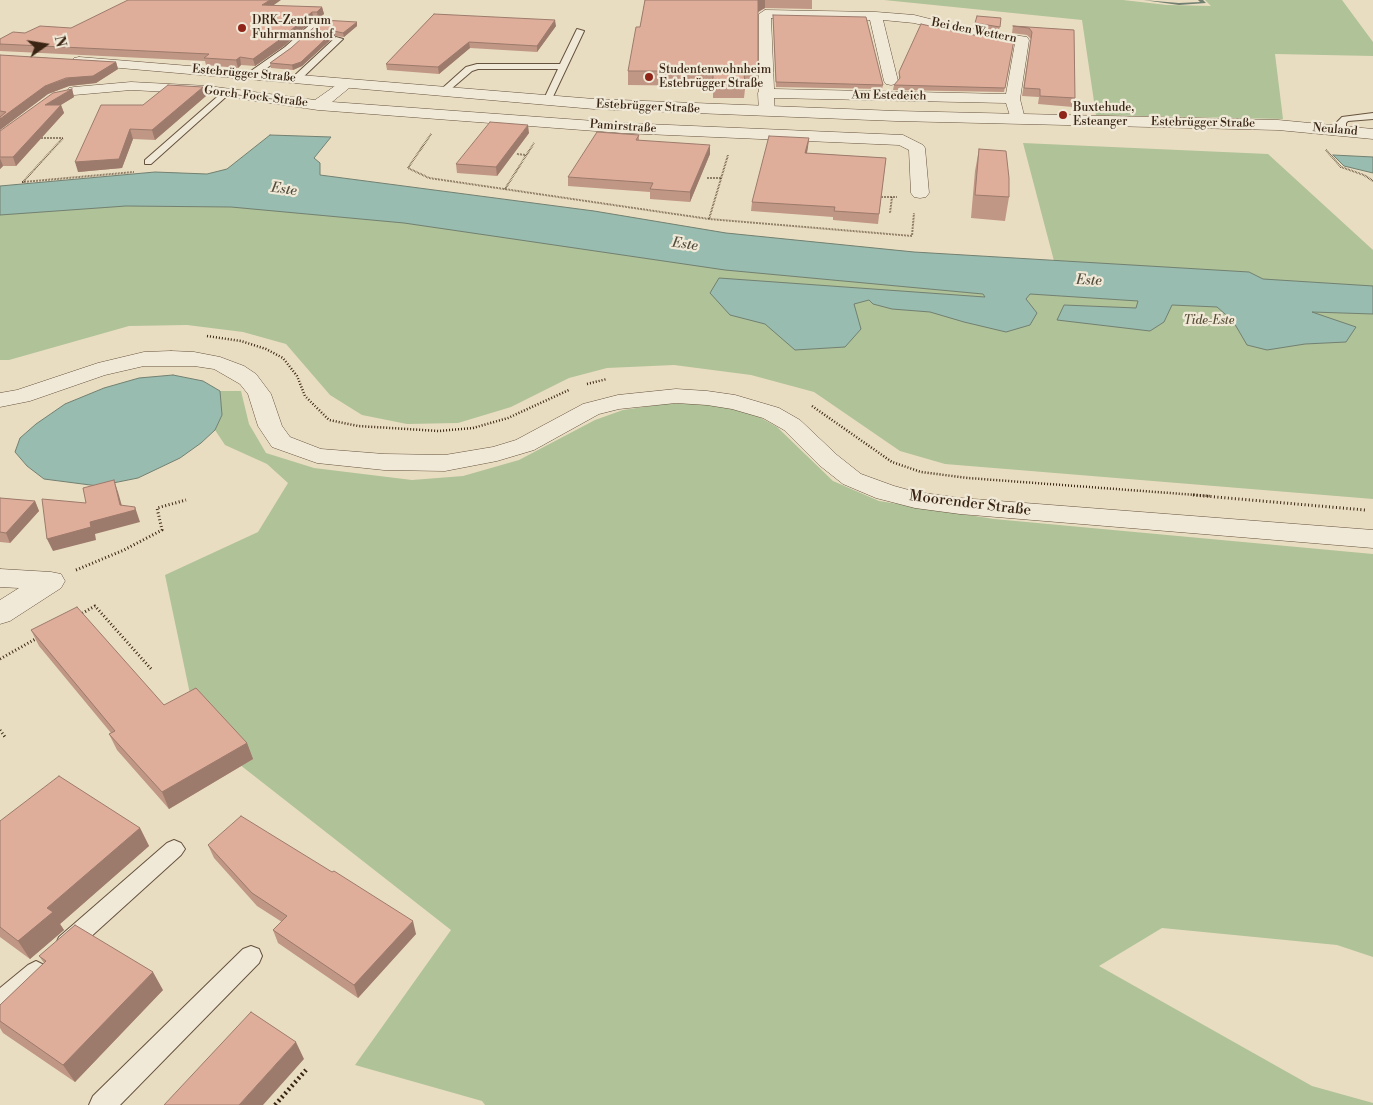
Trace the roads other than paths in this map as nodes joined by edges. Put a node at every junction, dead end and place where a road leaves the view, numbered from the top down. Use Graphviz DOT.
graph roads {
  1 [pos="876,16"];
  2 [pos="318,22"];
  3 [pos="580,31"];
  4 [pos="339,39"];
  5 [pos="68,60"];
  6 [pos="563,67"];
  7 [pos="251,75"];
  8 [pos="296,79"];
  9 [pos="891,81"];
  10 [pos="347,84"];
  11 [pos="70,92"];
  12 [pos="441,92"];
  13 [pos="225,93"];
  14 [pos="765,94"];
  15 [pos="1014,99"];
  16 [pos="547,101"];
  17 [pos="318,105"];
  18 [pos="767,112"];
  19 [pos="1373,116"];
  20 [pos="1017,119"];
  21 [pos="1297,127"];
  22 [pos="1343,131"];
  23 [pos="1373,134"];
  24 [pos="148,162"];
  25 [pos="920,193"];
  26 [pos="0,400"];
  27 [pos="1373,539"];
  28 [pos="0,578"];
  29 [pos="0,614"];
  30 [pos="174,849"];
  31 [pos="251,956"];
  32 [pos="0,1003"];
  33 [pos="102,1105"];
  1 -- 9 [label="street"];
  1 -- 14 [label="street, Bei den Wettern"];
  1 -- 15 [label="street, Bei den Wettern"];
  2 -- 7 [label="lane"];
  3 -- 6 [label="lane"];
  4 -- 8 [label="lane"];
  5 -- 7 [label="street, Estebrügger Straße"];
  6 -- 12 [label="lane"];
  6 -- 16 [label="lane"];
  7 -- 8 [label="street, Estebrügger Straße"];
  8 -- 10 [label="street, Estebrügger Straße"];
  10 -- 12 [label="street, Estebrügger Straße"];
  10 -- 17 [label="street"];
  11 -- 13 [label="street, Gorch-Fock-Straße"];
  12 -- 16 [label="street, Estebrügger Straße"];
  13 -- 17 [label="street, Gorch-Fock-Straße"];
  13 -- 24 [label="lane"];
  14 -- 15 [label="street, Am Estedeich"];
  14 -- 18 [label="street"];
  15 -- 20 [label="street, Bei den Wettern"];
  16 -- 18 [label="street, Estebrügger Straße"];
  17 -- 25 [label="street, Pamirstraße"];
  18 -- 20 [label="street, Estebrügger Straße"];
  19 -- 22 [label="lane"];
  20 -- 21 [label="street, Estebrügger Straße"];
  21 -- 22 [label="street, Neuland"];
  22 -- 23 [label="street, Neuland"];
  26 -- 27 [label="street, Moorender Straße"];
  28 -- 29 [label="street"];
  30 -- 32 [label="lane"];
  31 -- 33 [label="lane"];
}
